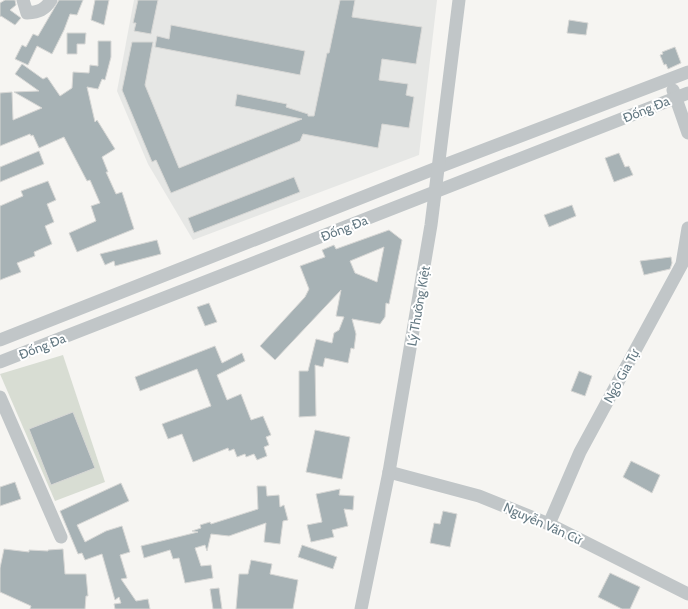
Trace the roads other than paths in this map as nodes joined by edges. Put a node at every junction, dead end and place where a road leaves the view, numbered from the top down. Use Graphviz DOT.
graph roads {
  1 [pos="23,0"];
  2 [pos="51,0"];
  3 [pos="459,0"];
  4 [pos="688,72"];
  5 [pos="670,80"];
  6 [pos="682,95"];
  7 [pos="688,133"];
  8 [pos="440,167"];
  9 [pos="437,192"];
  10 [pos="688,228"];
  11 [pos="685,265"];
  12 [pos="0,340"];
  13 [pos="0,362"];
  14 [pos="0,397"];
  15 [pos="390,472"];
  16 [pos="549,524"];
  17 [pos="61,537"];
  18 [pos="688,594"];
  19 [pos="361,609"];
  1 -- 2 [label="street"];
  3 -- 8 [label="street, Lý Thường Kiệt"];
  4 -- 5 [label="street, Đống Đa"];
  5 -- 6 [label="street"];
  5 -- 8 [label="street, Đống Đa"];
  6 -- 7 [label="street"];
  6 -- 9 [label="street, Đống Đa"];
  8 -- 9 [label="street, Lý Thường Kiệt"];
  8 -- 12 [label="street, Đống Đa"];
  9 -- 13 [label="street, Đống Đa"];
  9 -- 15 [label="street, Lý Thường Kiệt"];
  10 -- 11 [label="street, Ngô Gia Tự"];
  11 -- 16 [label="street, Ngô Gia Tự"];
  14 -- 17 [label="street"];
  15 -- 16 [label="street, Nguyễn Văn Cừ"];
  15 -- 19 [label="street, Lý Thường Kiệt"];
  16 -- 18 [label="street, Nguyễn Văn Cừ"];
}
